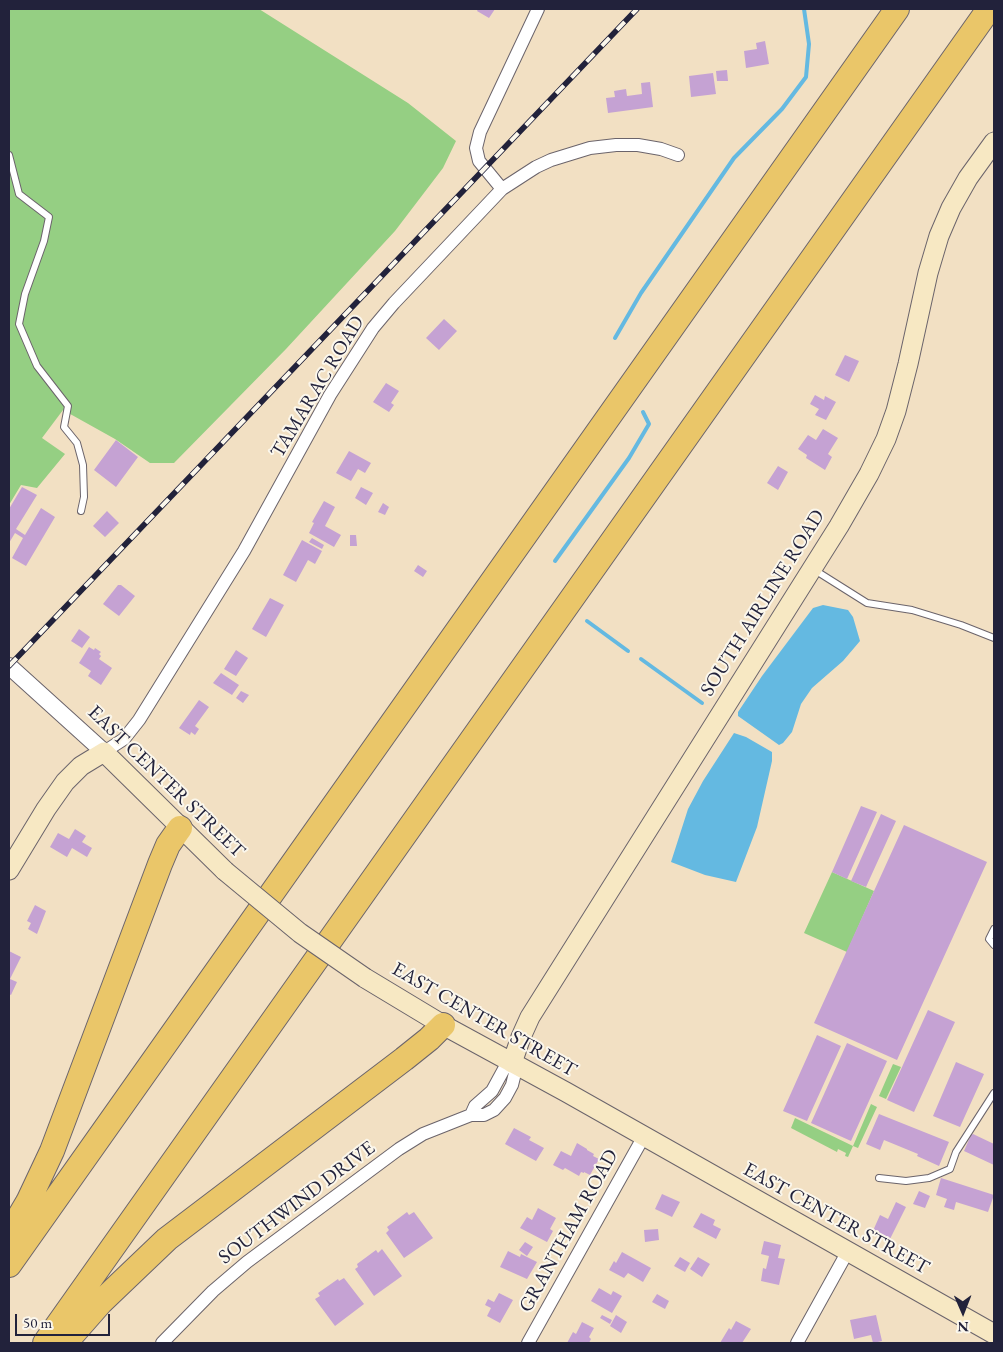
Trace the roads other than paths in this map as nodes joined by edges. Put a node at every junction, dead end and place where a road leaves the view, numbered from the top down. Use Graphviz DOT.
graph roads {
  1 [pos="538,9"];
  2 [pos="897,9"];
  3 [pos="989,9"];
  4 [pos="994,142"];
  5 [pos="9,155"];
  6 [pos="678,155"];
  7 [pos="502,188"];
  8 [pos="81,512"];
  9 [pos="812,568"];
  10 [pos="994,638"];
  11 [pos="9,666"];
  12 [pos="104,752"];
  13 [pos="180,828"];
  14 [pos="9,870"];
  15 [pos="994,929"];
  16 [pos="994,945"];
  17 [pos="443,1025"];
  18 [pos="512,1063"];
  19 [pos="994,1092"];
  20 [pos="644,1136"];
  21 [pos="879,1178"];
  22 [pos="9,1234"];
  23 [pos="848,1251"];
  24 [pos="9,1265"];
  25 [pos="994,1334"];
  26 [pos="45,1343"];
  27 [pos="65,1343"];
  28 [pos="162,1343"];
  29 [pos="528,1343"];
  30 [pos="797,1343"];
  1 -- 7 [label="street"];
  2 -- 24 [label="highway"];
  3 -- 26 [label="highway"];
  4 -- 9 [label="main road, SOUTH AIRLINE ROAD"];
  5 -- 8 [label="lane"];
  6 -- 7 [label="street, TAMARAC ROAD"];
  7 -- 12 [label="street, TAMARAC ROAD"];
  9 -- 10 [label="lane"];
  9 -- 18 [label="main road, SOUTH AIRLINE ROAD"];
  11 -- 12 [label="street, EAST CENTER STREET"];
  12 -- 13 [label="main road, EAST CENTER STREET"];
  12 -- 14 [label="main road"];
  13 -- 17 [label="main road, EAST CENTER STREET, bridge"];
  13 -- 22 [label="highway"];
  15 -- 16 [label="lane"];
  17 -- 18 [label="main road, EAST CENTER STREET"];
  17 -- 27 [label="highway"];
  18 -- 20 [label="main road, EAST CENTER STREET"];
  18 -- 28 [label="street, SOUTHWIND DRIVE"];
  19 -- 21 [label="lane"];
  20 -- 23 [label="main road, EAST CENTER STREET"];
  20 -- 29 [label="street, GRANTHAM ROAD"];
  23 -- 25 [label="main road, EAST CENTER STREET"];
  23 -- 30 [label="street"];
}
